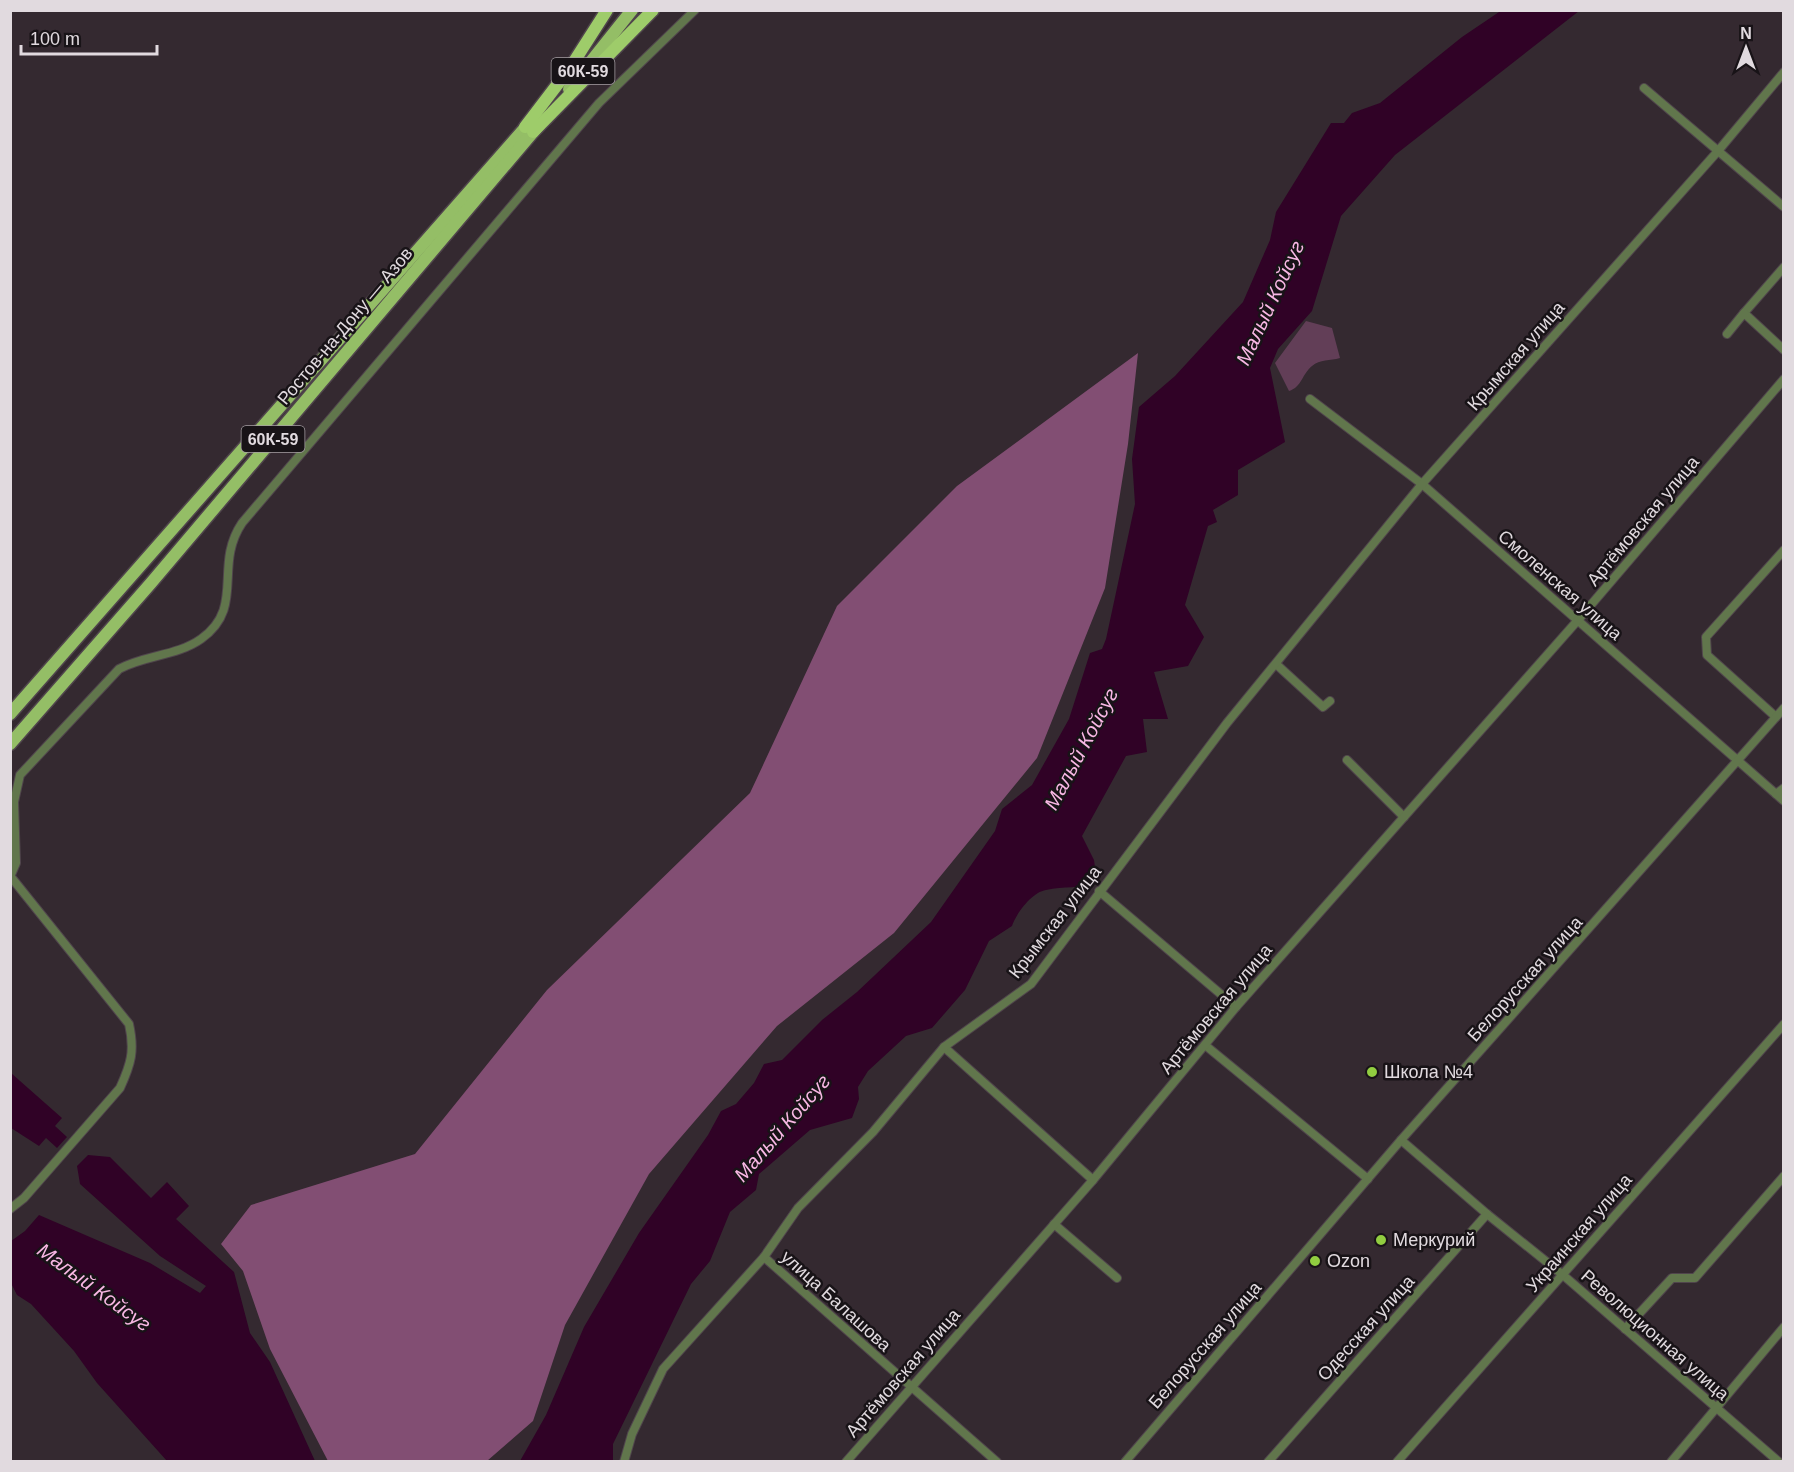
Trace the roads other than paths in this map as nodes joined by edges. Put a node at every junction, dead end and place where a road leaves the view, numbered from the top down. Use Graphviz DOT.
graph roads {
  1 [pos="607,10"];
  2 [pos="622,10"];
  3 [pos="632,10"];
  4 [pos="653,10"];
  5 [pos="695,10"];
  6 [pos="1784,72"];
  7 [pos="1644,88"];
  8 [pos="529,130"];
  9 [pos="1718,151"];
  10 [pos="1784,207"];
  11 [pos="1784,267"];
  12 [pos="1744,313"];
  13 [pos="1727,334"];
  14 [pos="1784,350"];
  15 [pos="1784,379"];
  16 [pos="1310,399"];
  17 [pos="1422,484"];
  18 [pos="1784,550"];
  19 [pos="1578,620"];
  20 [pos="1276,664"];
  21 [pos="1330,701"];
  22 [pos="1784,708"];
  23 [pos="10,714"];
  24 [pos="1776,717"];
  25 [pos="10,744"];
  26 [pos="1347,760"];
  27 [pos="1739,760"];
  28 [pos="1784,788"];
  29 [pos="1776,794"];
  30 [pos="1784,801"];
  31 [pos="1404,817"];
  32 [pos="11,877"];
  33 [pos="1099,891"];
  34 [pos="1236,1007"];
  35 [pos="1784,1024"];
  36 [pos="1205,1045"];
  37 [pos="944,1047"];
  38 [pos="1401,1140"];
  39 [pos="1784,1176"];
  40 [pos="1368,1179"];
  41 [pos="1093,1180"];
  42 [pos="10,1209"];
  43 [pos="1487,1214"];
  44 [pos="1054,1224"];
  45 [pos="764,1257"];
  46 [pos="1563,1275"];
  47 [pos="1117,1278"];
  48 [pos="1784,1327"];
  49 [pos="1625,1329"];
  50 [pos="910,1387"];
  51 [pos="1716,1407"];
  52 [pos="624,1461"];
  53 [pos="846,1461"];
  54 [pos="997,1461"];
  55 [pos="1125,1461"];
  56 [pos="1268,1461"];
  57 [pos="1397,1461"];
  58 [pos="1671,1461"];
  59 [pos="1779,1461"];
  1 -- 8 [label="highway"];
  2 -- 8 [label="main road, Ростов-на-Дону — Азов / 60К-59"];
  3 -- 8 [label="main road, Ростов-на-Дону — Азов / 60К-59"];
  4 -- 8 [label="highway"];
  5 -- 32 [label="street"];
  6 -- 9 [label="street, Крымская улица"];
  7 -- 9 [label="street"];
  8 -- 23 [label="main road, Ростов-на-Дону — Азов / 60К-59"];
  8 -- 25 [label="main road, Ростов-на-Дону — Азов / 60К-59"];
  9 -- 10 [label="street"];
  9 -- 17 [label="street, Крымская улица"];
  11 -- 12 [label="street"];
  12 -- 13 [label="street"];
  12 -- 14 [label="street"];
  15 -- 19 [label="street, Артёмовская улица"];
  16 -- 17 [label="street, Смоленская улица"];
  17 -- 19 [label="street, Смоленская улица"];
  17 -- 20 [label="street, Крымская улица"];
  18 -- 24 [label="street"];
  19 -- 27 [label="street, Смоленская улица"];
  19 -- 31 [label="street, Артёмовская улица"];
  20 -- 21 [label="street"];
  20 -- 33 [label="street, Крымская улица"];
  22 -- 24 [label="street, Белорусская улица"];
  24 -- 27 [label="street, Белорусская улица"];
  26 -- 31 [label="street"];
  27 -- 29 [label="street, Смоленская улица"];
  27 -- 38 [label="street, Белорусская улица"];
  28 -- 29 [label="street"];
  29 -- 30 [label="street, Смоленская улица"];
  31 -- 34 [label="street, Артёмовская улица"];
  32 -- 42 [label="street"];
  33 -- 34 [label="street"];
  33 -- 37 [label="street, Крымская улица"];
  34 -- 36 [label="street, Артёмовская улица"];
  35 -- 46 [label="street, Украинская улица"];
  36 -- 40 [label="street"];
  36 -- 41 [label="street, Артёмовская улица"];
  37 -- 41 [label="street"];
  37 -- 45 [label="street, Крымская улица"];
  38 -- 40 [label="street, Белорусская улица"];
  38 -- 43 [label="street, Революционная улица"];
  39 -- 49 [label="street"];
  40 -- 55 [label="street, Белорусская улица"];
  41 -- 44 [label="street, Артёмовская улица"];
  43 -- 46 [label="street, Революционная улица"];
  43 -- 56 [label="street, Одесская улица"];
  44 -- 47 [label="street"];
  44 -- 50 [label="street, Артёмовская улица"];
  45 -- 50 [label="street, улица Балашова"];
  45 -- 52 [label="street, Крымская улица"];
  46 -- 49 [label="street, Революционная улица"];
  46 -- 57 [label="street, Украинская улица"];
  48 -- 51 [label="street"];
  49 -- 51 [label="street, Революционная улица"];
  50 -- 53 [label="street, Артёмовская улица"];
  50 -- 54 [label="street, улица Балашова"];
  51 -- 58 [label="street"];
  51 -- 59 [label="street, Революционная улица"];
}
